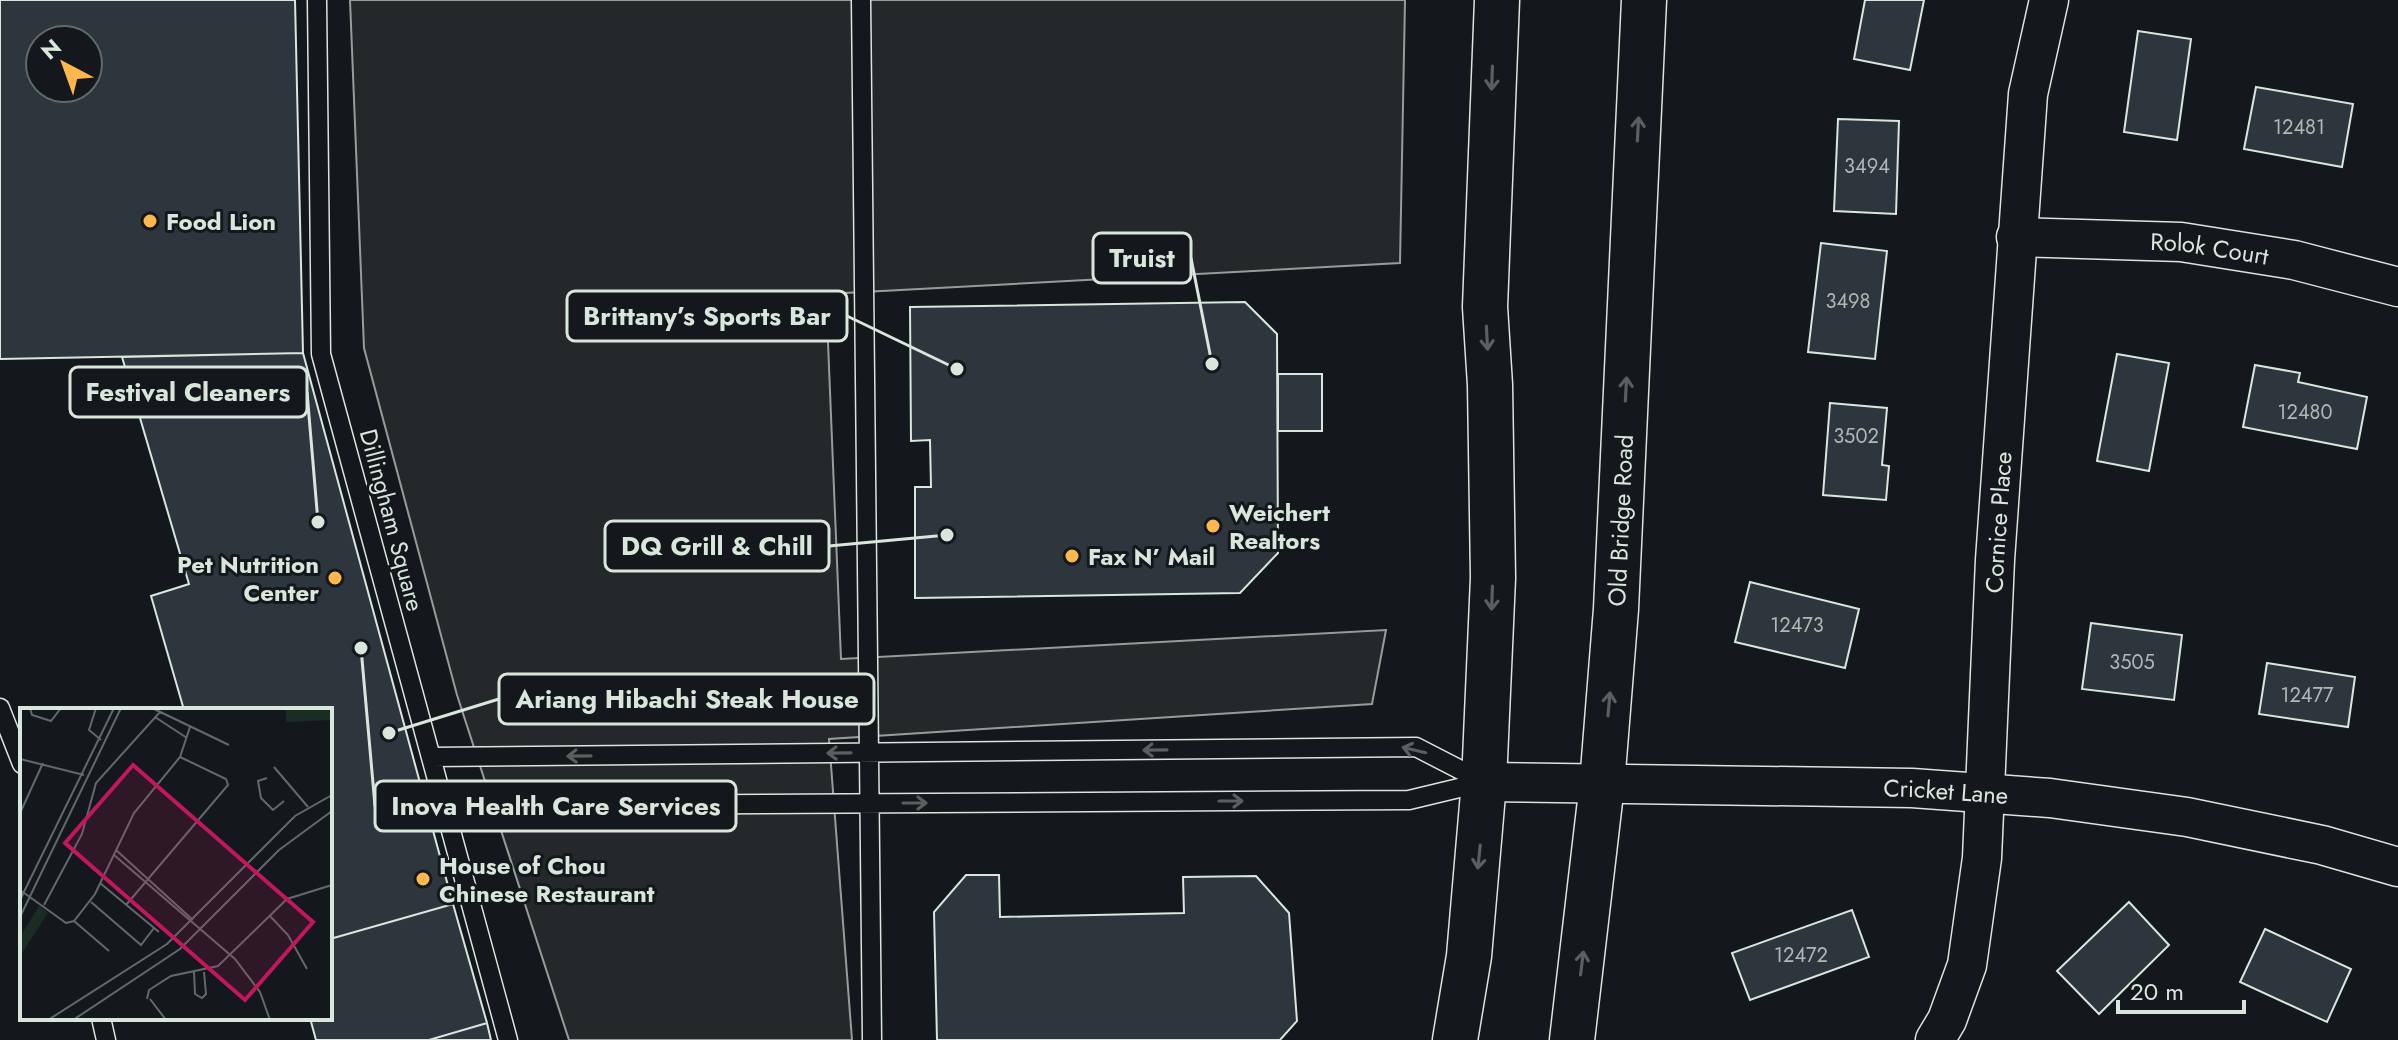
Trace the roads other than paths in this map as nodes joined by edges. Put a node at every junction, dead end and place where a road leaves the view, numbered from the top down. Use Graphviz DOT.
graph roads {
  1 [pos="317,0"];
  2 [pos="861,0"];
  3 [pos="1497,0"];
  4 [pos="1644,0"];
  5 [pos="2049,0"];
  6 [pos="2016,237"];
  7 [pos="2398,287"];
  8 [pos="0,708"];
  9 [pos="870,753"];
  10 [pos="432,757"];
  11 [pos="20,759"];
  12 [pos="1484,782"];
  13 [pos="1602,784"];
  14 [pos="1985,792"];
  15 [pos="870,803"];
  16 [pos="445,806"];
  17 [pos="2398,867"];
  18 [pos="101,1020"];
  19 [pos="106,1040"];
  20 [pos="508,1040"];
  21 [pos="872,1040"];
  22 [pos="1455,1040"];
  23 [pos="1572,1040"];
  24 [pos="1935,1040"];
  1 -- 10 [label="lane, Dillingham Square"];
  2 -- 9 [label="lane"];
  3 -- 12 [label="main road, one-way"];
  13 -- 4 [label="main road, Old Bridge Road, one-way"];
  5 -- 6 [label="street, Cornice Place"];
  6 -- 7 [label="street, Rolok Court"];
  6 -- 14 [label="street, Cornice Place"];
  8 -- 11 [label="lane"];
  9 -- 10 [label="lane, one-way"];
  12 -- 9 [label="lane, one-way"];
  9 -- 15 [label="lane"];
  10 -- 16 [label="lane, Dillingham Square"];
  12 -- 13 [label="street, Cricket Lane"];
  15 -- 12 [label="lane, one-way"];
  12 -- 22 [label="main road, one-way"];
  13 -- 14 [label="street, Cricket Lane"];
  23 -- 13 [label="main road, Old Bridge Road, one-way"];
  14 -- 17 [label="street, Cricket Lane"];
  14 -- 24 [label="street, Cornice Place"];
  15 -- 16 [label="lane"];
  15 -- 21 [label="lane"];
  16 -- 20 [label="lane, Dillingham Square"];
  18 -- 19 [label="lane"];
}
